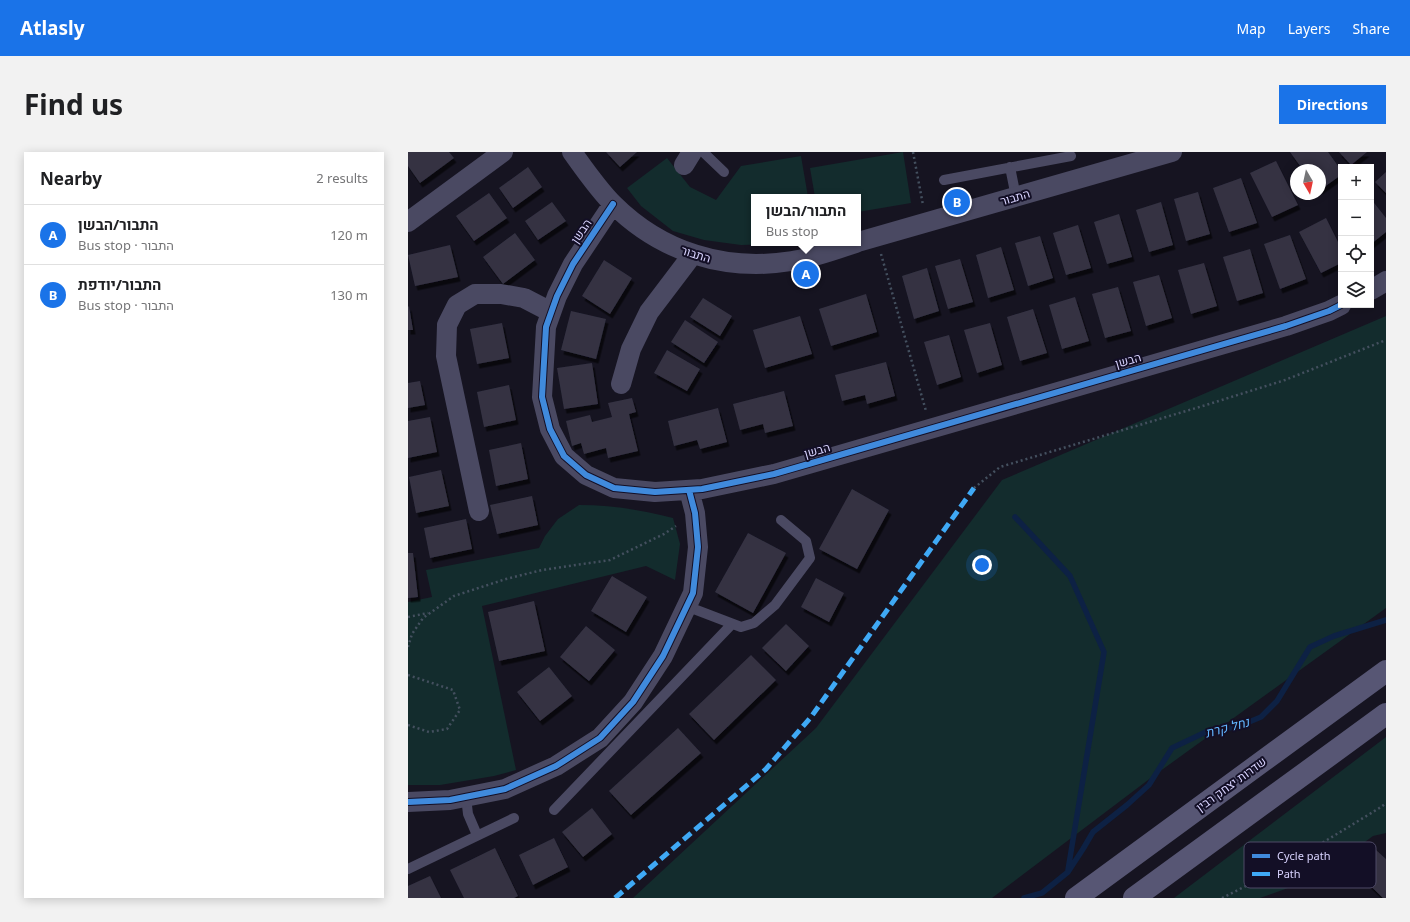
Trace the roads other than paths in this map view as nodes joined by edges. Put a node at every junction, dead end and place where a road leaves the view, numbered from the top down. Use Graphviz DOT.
graph roads {
  1 [pos="503,152"];
  2 [pos="572,152"];
  3 [pos="703,152"];
  4 [pos="1172,152"];
  5 [pos="1071,156"];
  6 [pos="1010,168"];
  7 [pos="724,172"];
  8 [pos="944,180"];
  9 [pos="1016,197"];
  10 [pos="613,204"];
  11 [pos="408,222"];
  12 [pos="864,241"];
  13 [pos="846,246"];
  14 [pos="693,254"];
  15 [pos="1386,281"];
  16 [pos="1374,288"];
  17 [pos="1338,306"];
  18 [pos="551,312"];
  19 [pos="621,384"];
  20 [pos="689,490"];
  21 [pos="479,511"];
  22 [pos="781,520"];
  23 [pos="686,606"];
  24 [pos="732,624"];
  25 [pos="1386,671"];
  26 [pos="1386,714"];
  27 [pos="466,797"];
  28 [pos="408,802"];
  29 [pos="554,810"];
  30 [pos="514,818"];
  31 [pos="477,836"];
  32 [pos="408,869"];
  33 [pos="1076,898"];
  34 [pos="1134,898"];
  1 -- 11 [label="street"];
  2 -- 10 [label="street, התבור"];
  3 -- 7 [label="lane"];
  4 -- 9 [label="street, התבור"];
  5 -- 6 [label="lane"];
  6 -- 8 [label="lane"];
  6 -- 9 [label="lane"];
  9 -- 12 [label="street, התבור"];
  10 -- 14 [label="street, התבור"];
  10 -- 18 [label="street, הבשן"];
  13 -- 14 [label="street, התבור"];
  14 -- 19 [label="street"];
  15 -- 16 [label="street"];
  17 -- 20 [label="street, הבשן"];
  18 -- 20 [label="street, הבשן"];
  18 -- 21 [label="street"];
  20 -- 23 [label="street"];
  22 -- 24 [label="lane"];
  23 -- 24 [label="lane"];
  23 -- 27 [label="street"];
  24 -- 29 [label="lane"];
  25 -- 33 [label="main road, שדרות יצחק רבין"];
  26 -- 34 [label="main road"];
  27 -- 28 [label="street"];
  27 -- 31 [label="lane"];
  30 -- 31 [label="lane"];
  31 -- 32 [label="lane"];
}
